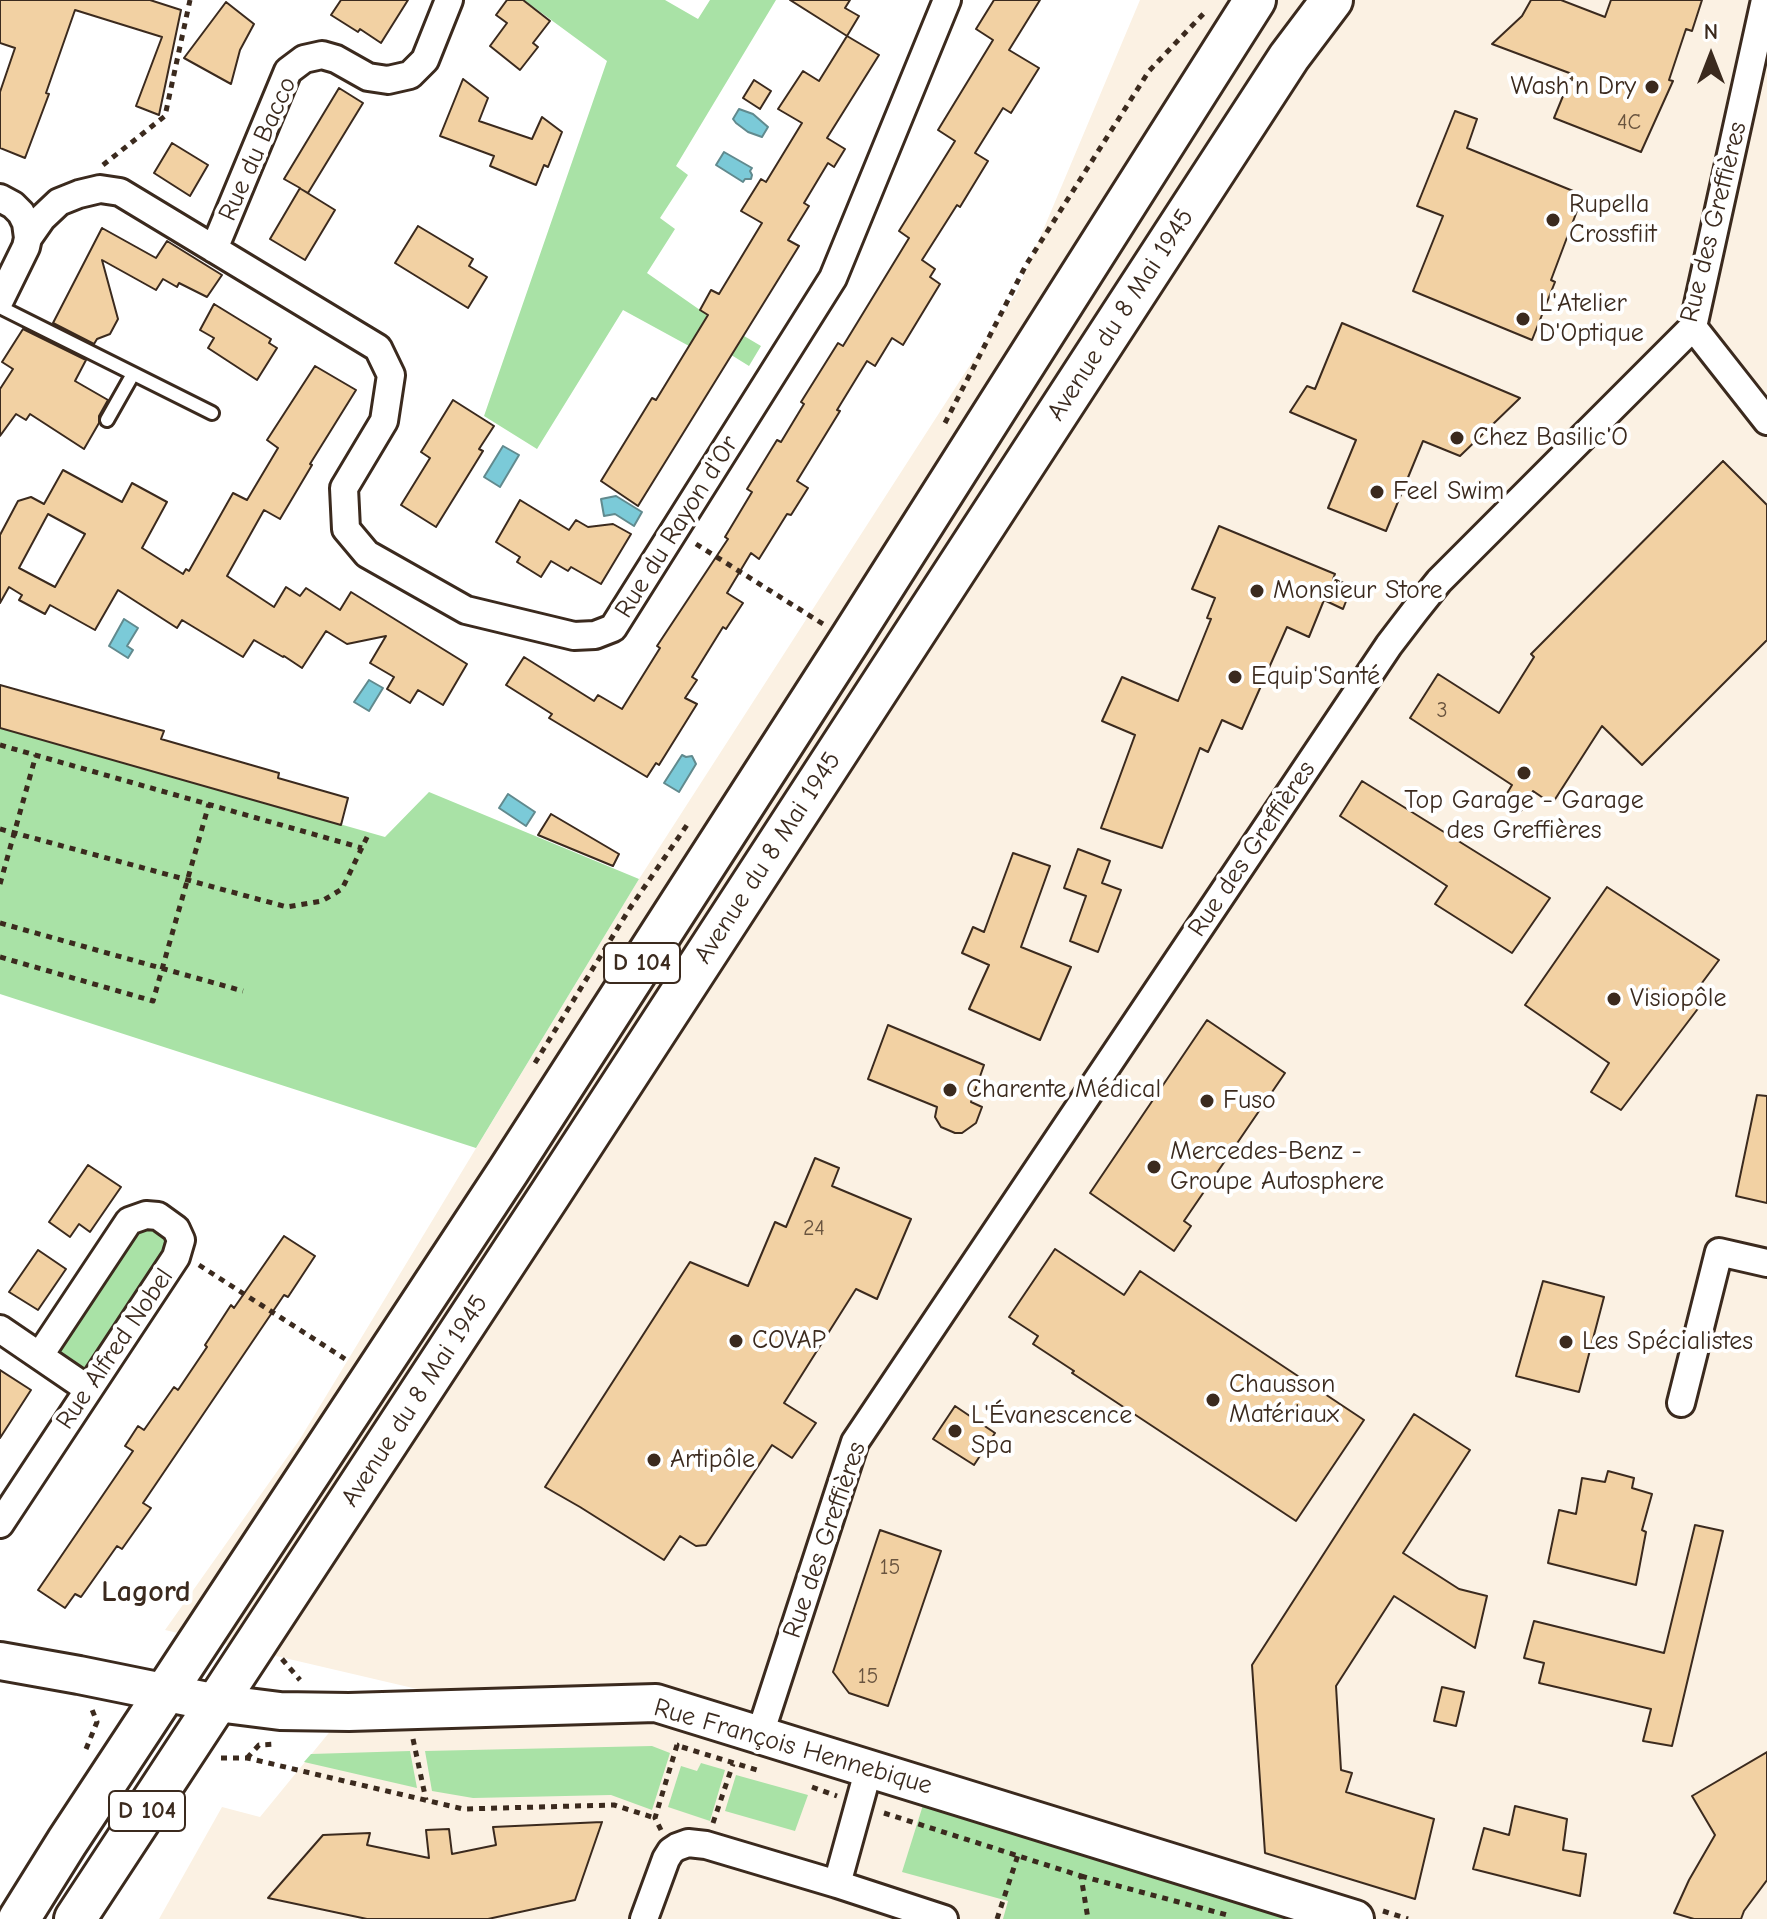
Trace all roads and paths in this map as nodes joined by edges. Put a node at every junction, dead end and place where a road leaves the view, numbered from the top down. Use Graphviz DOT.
graph roads {
  1 [pos="190,0"];
  2 [pos="449,0"];
  3 [pos="947,0"];
  4 [pos="1213,0"];
  5 [pos="1255,0"];
  6 [pos="1332,0"];
  7 [pos="1765,0"];
  8 [pos="101,167"];
  9 [pos="1,198"];
  10 [pos="59,202"];
  11 [pos="28,238"];
  12 [pos="214,249"];
  13 [pos="0,300"];
  14 [pos="0,307"];
  15 [pos="1693,327"];
  16 [pos="133,374"];
  17 [pos="212,413"];
  18 [pos="107,420"];
  19 [pos="1767,421"];
  20 [pos="937,435"];
  21 [pos="675,531"];
  22 [pos="849,641"];
  23 [pos="0,745"];
  24 [pos="36,755"];
  25 [pos="209,804"];
  26 [pos="0,829"];
  27 [pos="14,833"];
  28 [pos="369,833"];
  29 [pos="362,848"];
  30 [pos="188,880"];
  31 [pos="0,884"];
  32 [pos="0,923"];
  33 [pos="0,957"];
  34 [pos="163,968"];
  35 [pos="243,991"];
  36 [pos="178,1251"];
  37 [pos="1767,1263"];
  38 [pos="0,1329"];
  39 [pos="40,1355"];
  40 [pos="372,1378"];
  41 [pos="88,1389"];
  42 [pos="1681,1403"];
  43 [pos="0,1524"];
  44 [pos="0,1661"];
  45 [pos="165,1693"];
  46 [pos="217,1703"];
  47 [pos="760,1734"];
  48 [pos="428,1739"];
  49 [pos="667,1742"];
  50 [pos="289,1744"];
  51 [pos="733,1764"];
  52 [pos="869,1768"];
  53 [pos="805,1784"];
  54 [pos="426,1800"];
  55 [pos="858,1804"];
  56 [pos="655,1818"];
  57 [pos="711,1827"];
  58 [pos="671,1851"];
  59 [pos="1018,1855"];
  60 [pos="1081,1876"];
  61 [pos="837,1884"];
  62 [pos="19,1919"];
  63 [pos="75,1919"];
  64 [pos="644,1919"];
  65 [pos="944,1919"];
  66 [pos="997,1919"];
  67 [pos="1088,1919"];
  68 [pos="1241,1919"];
  69 [pos="1355,1919"];
  1 -- 8 [label="path"];
  2 -- 12 [label="street, Rue du Bacco"];
  3 -- 21 [label="street, Rue du Rayon d'Or"];
  4 -- 20 [label="path"];
  5 -- 22 [label="main road, Avenue du 8 Mai 1945 / D 104"];
  6 -- 46 [label="main road, Avenue du 8 Mai 1945 / D 104"];
  7 -- 15 [label="street, Rue des Greffières"];
  9 -- 10 [label="street"];
  9 -- 11 [label="street"];
  10 -- 11 [label="street"];
  10 -- 12 [label="street, Rue du Rayon d'Or"];
  11 -- 13 [label="street"];
  12 -- 21 [label="street, Rue du Rayon d'Or"];
  14 -- 16 [label="lane"];
  15 -- 19 [label="street"];
  15 -- 47 [label="street, Rue des Greffières"];
  16 -- 17 [label="lane"];
  16 -- 18 [label="lane"];
  21 -- 22 [label="path"];
  22 -- 40 [label="main road, Avenue du 8 Mai 1945 / D 104"];
  23 -- 24 [label="path"];
  24 -- 25 [label="path"];
  24 -- 27 [label="path"];
  25 -- 29 [label="path"];
  25 -- 30 [label="path"];
  26 -- 27 [label="path"];
  27 -- 30 [label="path"];
  27 -- 31 [label="path"];
  28 -- 29 [label="path"];
  29 -- 30 [label="path"];
  30 -- 34 [label="path"];
  32 -- 34 [label="path"];
  33 -- 34 [label="path"];
  34 -- 35 [label="path"];
  36 -- 39 [label="street, Rue Alfred Nobel"];
  36 -- 40 [label="path"];
  36 -- 41 [label="street, Rue Alfred Nobel"];
  37 -- 42 [label="street"];
  38 -- 39 [label="street"];
  39 -- 41 [label="street"];
  40 -- 45 [label="main road, Avenue du 8 Mai 1945 / D 104"];
  41 -- 43 [label="street, Rue Alfred Nobel"];
  44 -- 45 [label="street, Rue François Hennebique"];
  45 -- 46 [label="street, Rue François Hennebique"];
  45 -- 62 [label="main road, Avenue du 8 Mai 1945 / D 104"];
  46 -- 47 [label="street, Rue François Hennebique"];
  46 -- 63 [label="main road, Avenue du 8 Mai 1945 / D 104"];
  47 -- 52 [label="street, Rue François Hennebique"];
  48 -- 54 [label="path"];
  49 -- 56 [label="path"];
  50 -- 54 [label="path"];
  51 -- 57 [label="path"];
  52 -- 55 [label="street"];
  52 -- 69 [label="street, Rue François Hennebique"];
  53 -- 55 [label="path"];
  54 -- 56 [label="path"];
  55 -- 59 [label="path"];
  55 -- 61 [label="street"];
  56 -- 58 [label="path"];
  58 -- 61 [label="street"];
  58 -- 64 [label="street"];
  59 -- 60 [label="path"];
  59 -- 66 [label="path"];
  60 -- 67 [label="path"];
  60 -- 68 [label="path"];
  61 -- 65 [label="street"];
}
